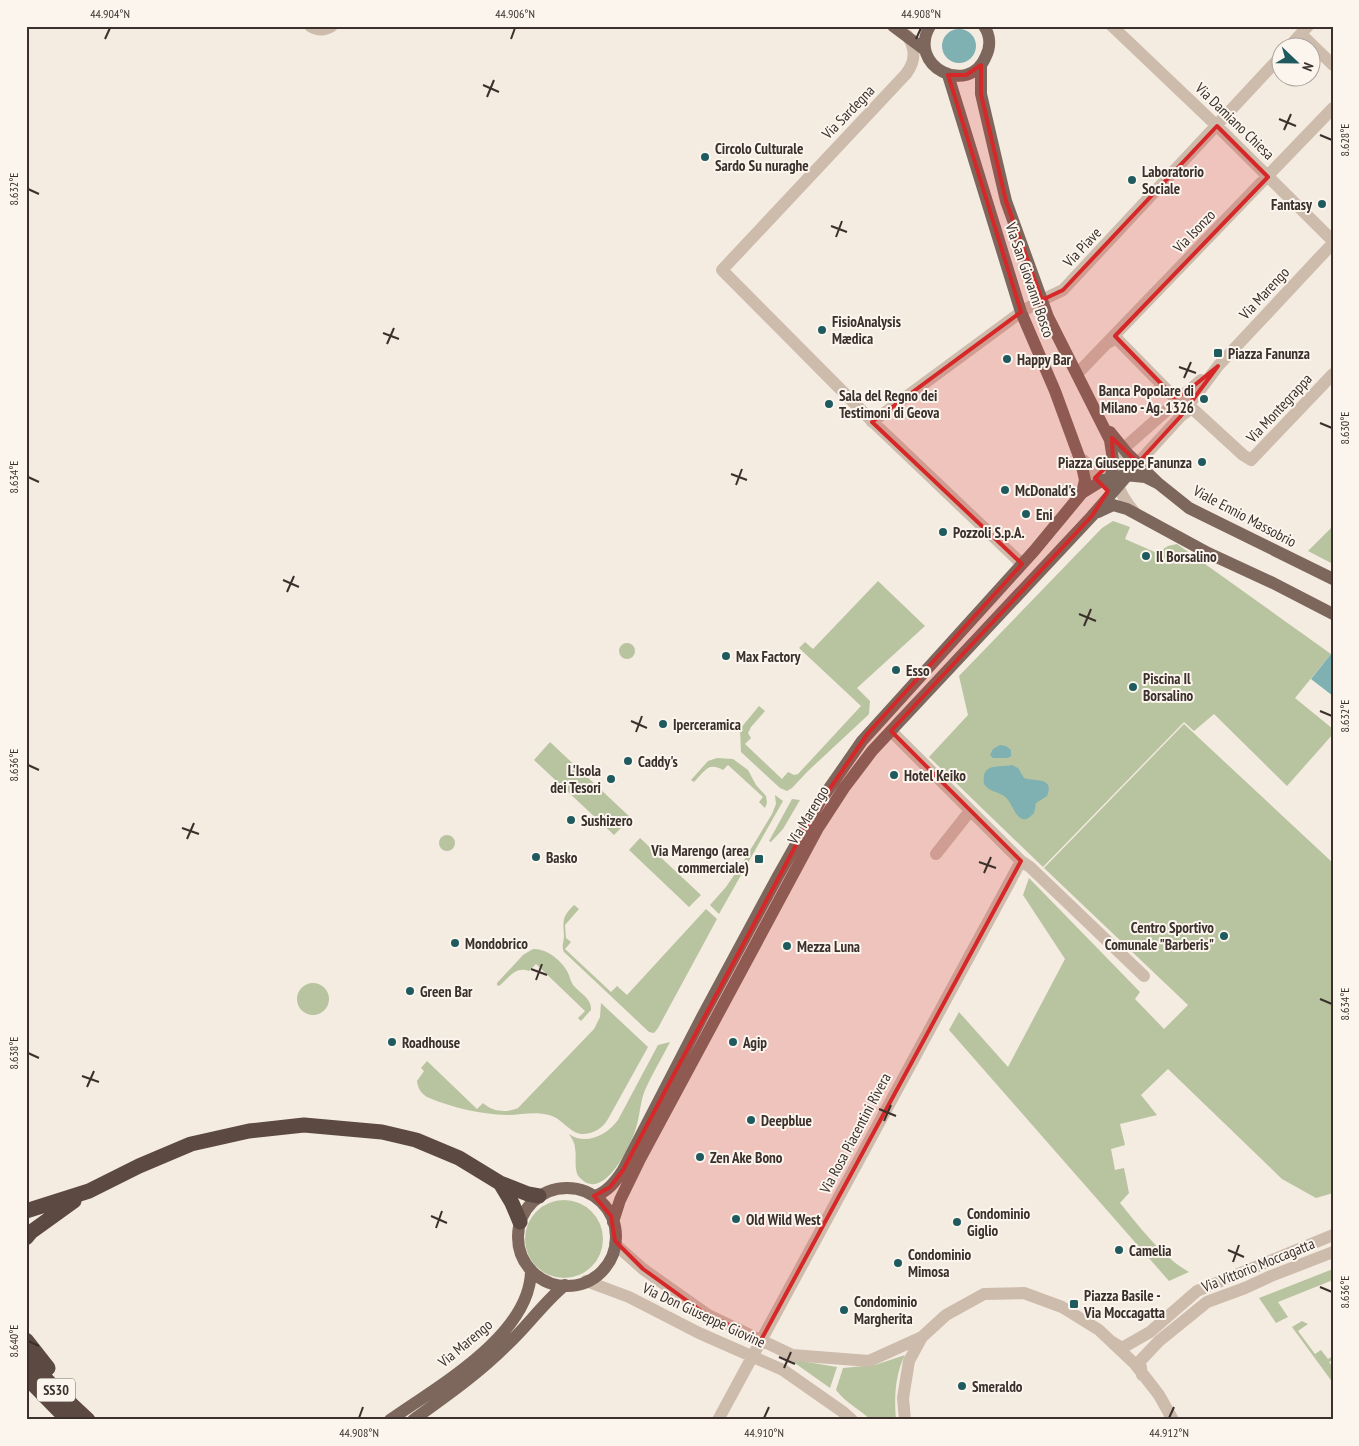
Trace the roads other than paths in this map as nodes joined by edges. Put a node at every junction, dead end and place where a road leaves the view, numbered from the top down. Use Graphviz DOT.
graph roads {
  1 [pos="310,26"];
  2 [pos="332,26"];
  3 [pos="893,26"];
  4 [pos="930,26"];
  5 [pos="984,26"];
  6 [pos="993,26"];
  7 [pos="1112,26"];
  8 [pos="1305,30"];
  9 [pos="907,35"];
  10 [pos="925,50"];
  11 [pos="988,51"];
  12 [pos="981,65"];
  13 [pos="1333,65"];
  14 [pos="1272,66"];
  15 [pos="948,75"];
  16 [pos="1333,108"];
  17 [pos="1216,126"];
  18 [pos="1268,177"];
  19 [pos="1333,242"];
  20 [pos="1042,300"];
  21 [pos="1021,312"];
  22 [pos="1109,342"];
  23 [pos="1218,366"];
  24 [pos="1076,374"];
  25 [pos="1333,374"];
  26 [pos="1186,393"];
  27 [pos="1092,404"];
  28 [pos="1180,417"];
  29 [pos="872,422"];
  30 [pos="1143,431"];
  31 [pos="1155,444"];
  32 [pos="1125,450"];
  33 [pos="1081,458"];
  34 [pos="1113,460"];
  35 [pos="1115,478"];
  36 [pos="1159,484"];
  37 [pos="1082,493"];
  38 [pos="1135,513"];
  39 [pos="1092,516"];
  40 [pos="1022,564"];
  41 [pos="1333,579"];
  42 [pos="1333,614"];
  43 [pos="891,731"];
  44 [pos="970,811"];
  45 [pos="936,854"];
  46 [pos="1021,862"];
  47 [pos="1144,976"];
  48 [pos="500,1183"];
  49 [pos="89,1191"];
  50 [pos="539,1196"];
  51 [pos="594,1196"];
  52 [pos="26,1211"];
  53 [pos="520,1222"];
  54 [pos="613,1222"];
  55 [pos="1333,1235"];
  56 [pos="26,1238"];
  57 [pos="615,1244"];
  58 [pos="1333,1252"];
  59 [pos="531,1270"];
  60 [pos="586,1281"];
  61 [pos="565,1286"];
  62 [pos="922,1337"];
  63 [pos="26,1340"];
  64 [pos="761,1340"];
  65 [pos="1112,1342"];
  66 [pos="752,1356"];
  67 [pos="26,1357"];
  68 [pos="1142,1374"];
  69 [pos="26,1377"];
  70 [pos="56,1390"];
  71 [pos="68,1420"];
  72 [pos="88,1420"];
  73 [pos="390,1420"];
  74 [pos="413,1420"];
  75 [pos="718,1420"];
  76 [pos="852,1420"];
  77 [pos="905,1420"];
  78 [pos="1173,1420"];
  1 -- 2 [label="street"];
  3 -- 9 [label="main road"];
  4 -- 10 [label="main road"];
  5 -- 11 [label="main road"];
  6 -- 11 [label="main road, Via San Giovanni Bosco"];
  7 -- 17 [label="street, Via Damiano Chiesa"];
  8 -- 13 [label="street"];
  9 -- 10 [label="main road"];
  9 -- 29 [label="street, Via Sardegna"];
  10 -- 15 [label="main road"];
  11 -- 12 [label="main road, Via San Giovanni Bosco"];
  12 -- 15 [label="main road"];
  12 -- 20 [label="main road, Via San Giovanni Bosco"];
  14 -- 17 [label="street, Via Piave"];
  15 -- 21 [label="main road, Via San Giovanni Bosco"];
  16 -- 18 [label="street, Via Isonzo"];
  17 -- 18 [label="street, Via Damiano Chiesa"];
  17 -- 20 [label="street, Via Piave"];
  18 -- 19 [label="street, Via Damiano Chiesa"];
  18 -- 22 [label="street, Via Isonzo"];
  19 -- 23 [label="street, Via Marengo"];
  20 -- 21 [label="street, Via Piave"];
  20 -- 24 [label="main road, Via San Giovanni Bosco"];
  21 -- 29 [label="street, Via Piave"];
  21 -- 33 [label="main road, Via San Giovanni Bosco"];
  22 -- 24 [label="street, Via Isonzo"];
  22 -- 26 [label="street"];
  23 -- 26 [label="street, Via Marengo"];
  23 -- 28 [label="street, Via Marengo"];
  24 -- 27 [label="main road, Via San Giovanni Bosco"];
  25 -- 28 [label="street, Via Montegrappa"];
  26 -- 30 [label="street, Via Marengo"];
  27 -- 30 [label="street"];
  27 -- 32 [label="main road"];
  27 -- 34 [label="main road, Via San Giovanni Bosco"];
  28 -- 31 [label="street, Via Marengo"];
  29 -- 40 [label="street"];
  30 -- 32 [label="street, Via Marengo"];
  31 -- 35 [label="street, Via Marengo"];
  31 -- 36 [label="street, Viale Ennio Massobrio"];
  32 -- 34 [label="street, Via Marengo"];
  32 -- 35 [label="main road"];
  32 -- 35 [label="street"];
  33 -- 35 [label="main road"];
  33 -- 37 [label="main road, Via San Giovanni Bosco"];
  34 -- 35 [label="main road, Via San Giovanni Bosco"];
  35 -- 36 [label="main road"];
  35 -- 37 [label="main road"];
  35 -- 38 [label="main road"];
  35 -- 39 [label="main road, Via Marengo"];
  36 -- 41 [label="main road, Viale Ennio Massobrio"];
  37 -- 40 [label="main road"];
  38 -- 39 [label="main road"];
  38 -- 42 [label="main road"];
  39 -- 43 [label="main road, Via Marengo"];
  40 -- 51 [label="main road"];
  43 -- 44 [label="street"];
  43 -- 54 [label="main road, Via Marengo"];
  44 -- 45 [label="street"];
  44 -- 46 [label="street"];
  46 -- 47 [label="street"];
  46 -- 64 [label="street, Via Rosa Piacentini Rivera"];
  48 -- 49 [label="highway"];
  48 -- 50 [label="highway"];
  48 -- 53 [label="highway"];
  49 -- 52 [label="highway"];
  49 -- 56 [label="highway"];
  50 -- 51 [label="main road"];
  50 -- 53 [label="main road"];
  51 -- 54 [label="main road"];
  53 -- 59 [label="main road"];
  54 -- 57 [label="main road"];
  55 -- 65 [label="street, Via Vittorio Moccagatta"];
  57 -- 60 [label="main road"];
  57 -- 64 [label="street, Via Don Giuseppe Giovine"];
  58 -- 68 [label="street, Via Vittorio Moccagatta"];
  59 -- 61 [label="main road"];
  59 -- 73 [label="main road, Via Marengo"];
  60 -- 61 [label="main road"];
  60 -- 66 [label="street, Via Don Giuseppe Giovine"];
  61 -- 74 [label="main road, Via Marengo"];
  62 -- 64 [label="street, Via Don Giuseppe Giovine"];
  62 -- 65 [label="street"];
  62 -- 77 [label="street"];
  63 -- 70 [label="highway"];
  64 -- 66 [label="street, Via Rosa Piacentini Rivera"];
  65 -- 68 [label="street"];
  66 -- 75 [label="street, Via Rosa Piacentini Rivera"];
  66 -- 76 [label="street, Via Don Giuseppe Giovine"];
  67 -- 70 [label="highway, SS30"];
  68 -- 78 [label="street"];
  69 -- 71 [label="highway, SS30"];
  70 -- 72 [label="highway, SS30"];
}
